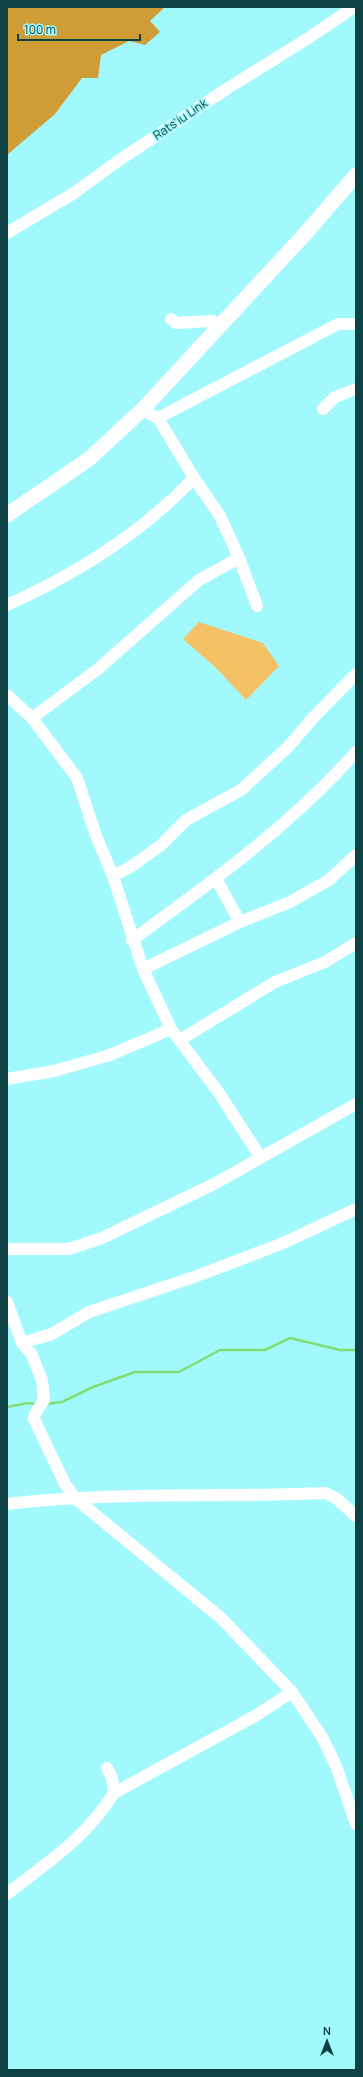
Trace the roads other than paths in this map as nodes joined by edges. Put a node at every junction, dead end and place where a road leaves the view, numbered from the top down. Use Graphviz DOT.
graph roads {
  1 [pos="354,7"];
  2 [pos="356,175"];
  3 [pos="7,233"];
  4 [pos="171,319"];
  5 [pos="220,324"];
  6 [pos="356,324"];
  7 [pos="356,389"];
  8 [pos="323,408"];
  9 [pos="142,410"];
  10 [pos="158,418"];
  11 [pos="194,478"];
  12 [pos="7,516"];
  13 [pos="239,558"];
  14 [pos="7,605"];
  15 [pos="257,606"];
  16 [pos="356,674"];
  17 [pos="7,695"];
  18 [pos="32,718"];
  19 [pos="356,752"];
  20 [pos="356,855"];
  21 [pos="113,876"];
  22 [pos="216,880"];
  23 [pos="240,922"];
  24 [pos="132,940"];
  25 [pos="356,943"];
  26 [pos="143,969"];
  27 [pos="171,1029"];
  28 [pos="180,1040"];
  29 [pos="7,1079"];
  30 [pos="356,1104"];
  31 [pos="261,1158"];
  32 [pos="356,1208"];
  33 [pos="7,1249"];
  34 [pos="7,1302"];
  35 [pos="22,1343"];
  36 [pos="76,1499"];
  37 [pos="7,1504"];
  38 [pos="356,1516"];
  39 [pos="292,1692"];
  40 [pos="107,1768"];
  41 [pos="114,1793"];
  42 [pos="356,1824"];
  43 [pos="7,1894"];
  1 -- 3 [label="street, Rats'iu Link"];
  2 -- 5 [label="main road"];
  4 -- 5 [label="street"];
  5 -- 9 [label="main road"];
  6 -- 10 [label="street"];
  7 -- 8 [label="street"];
  9 -- 10 [label="street"];
  9 -- 12 [label="main road"];
  10 -- 11 [label="street"];
  11 -- 13 [label="street"];
  11 -- 14 [label="street"];
  13 -- 15 [label="street"];
  13 -- 18 [label="street"];
  16 -- 21 [label="street"];
  17 -- 18 [label="street"];
  18 -- 21 [label="street"];
  19 -- 22 [label="street"];
  20 -- 23 [label="street"];
  21 -- 24 [label="street"];
  22 -- 23 [label="street"];
  22 -- 24 [label="street"];
  23 -- 26 [label="street"];
  24 -- 26 [label="street"];
  25 -- 28 [label="street"];
  26 -- 27 [label="street"];
  27 -- 28 [label="street"];
  27 -- 29 [label="street"];
  28 -- 31 [label="street"];
  30 -- 31 [label="street"];
  31 -- 33 [label="street"];
  32 -- 35 [label="street"];
  34 -- 35 [label="street"];
  35 -- 36 [label="street"];
  36 -- 37 [label="street"];
  36 -- 38 [label="street"];
  36 -- 39 [label="street"];
  39 -- 41 [label="street"];
  39 -- 42 [label="street"];
  40 -- 41 [label="street"];
  41 -- 43 [label="street"];
}
